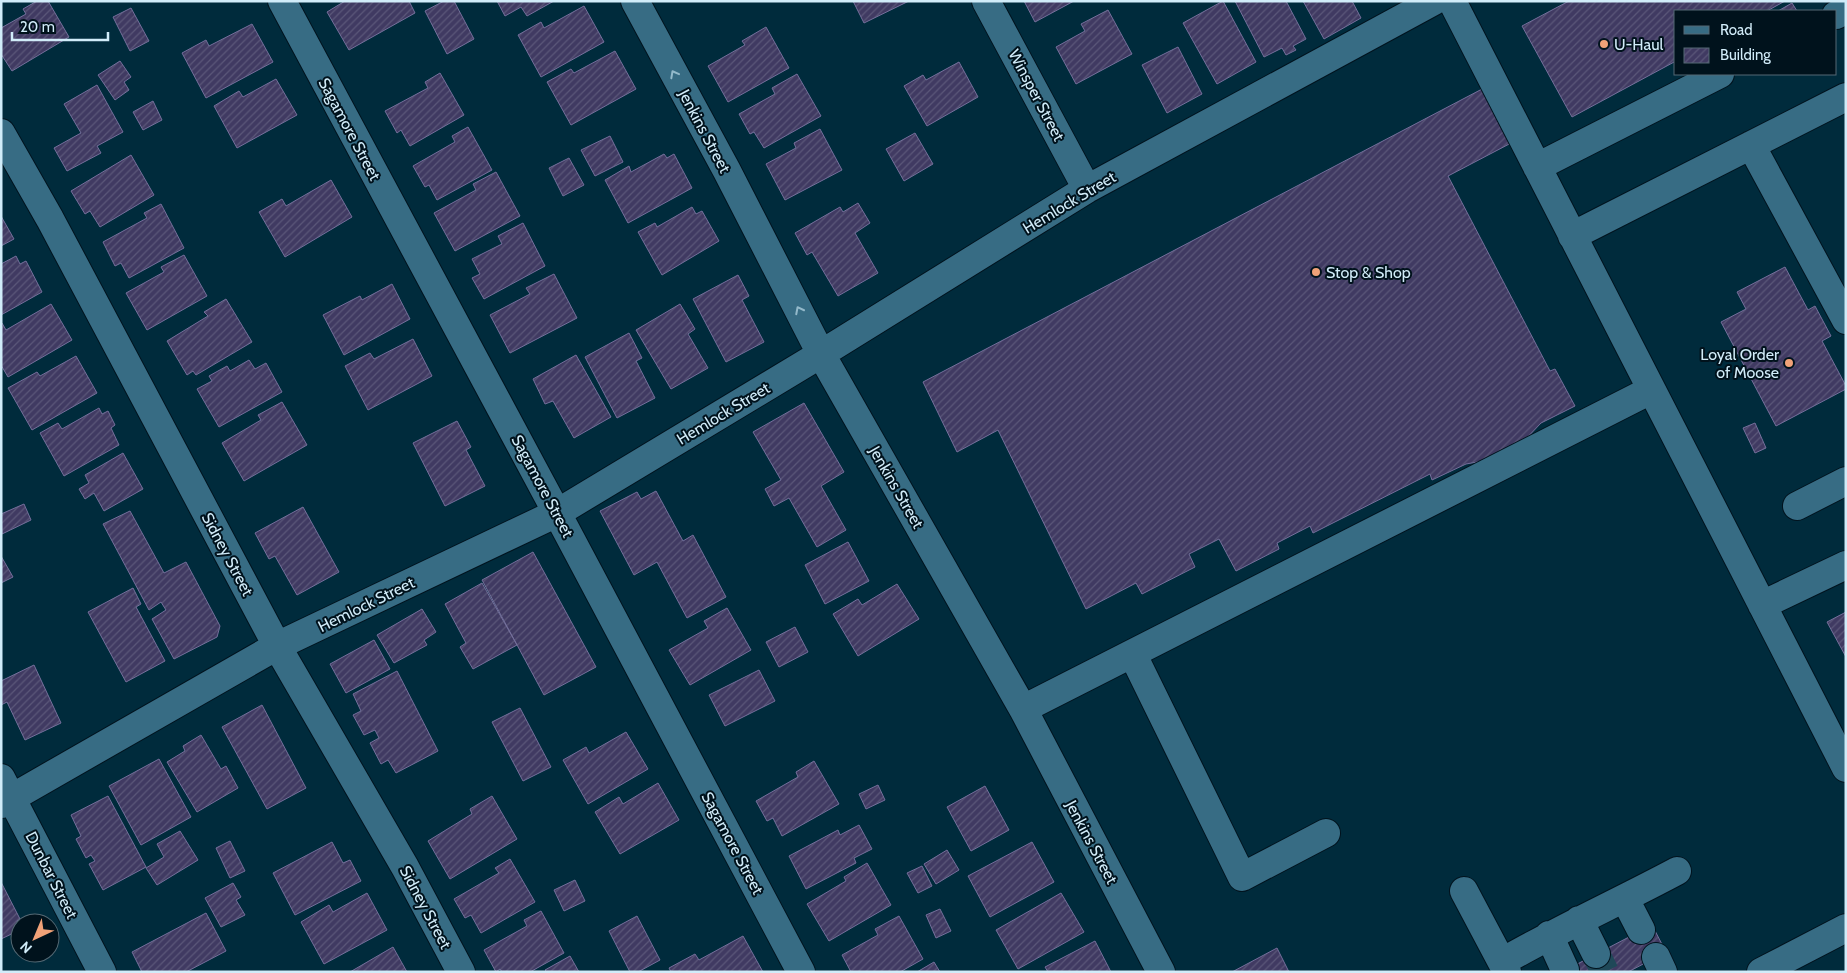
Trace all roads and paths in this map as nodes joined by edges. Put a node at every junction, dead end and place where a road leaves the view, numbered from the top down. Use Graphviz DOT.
graph roads {
  1 [pos="282,1"];
  2 [pos="635,1"];
  3 [pos="986,1"];
  4 [pos="1434,1"];
  5 [pos="1452,1"];
  6 [pos="1718,75"];
  7 [pos="1846,97"];
  8 [pos="1,133"];
  9 [pos="1751,145"];
  10 [pos="1537,167"];
  11 [pos="1088,189"];
  12 [pos="1572,236"];
  13 [pos="1846,320"];
  14 [pos="821,354"];
  15 [pos="1651,390"];
  16 [pos="1846,481"];
  17 [pos="1797,506"];
  18 [pos="558,513"];
  19 [pos="1846,565"];
  20 [pos="1762,605"];
  21 [pos="277,646"];
  22 [pos="1133,654"];
  23 [pos="1023,709"];
  24 [pos="1846,768"];
  25 [pos="5,793"];
  26 [pos="1326,833"];
  27 [pos="1677,871"];
  28 [pos="1464,892"];
  29 [pos="1625,899"];
  30 [pos="1579,920"];
  31 [pos="1846,928"];
  32 [pos="1641,930"];
  33 [pos="1549,935"];
  34 [pos="1596,954"];
  35 [pos="1504,967"];
  36 [pos="1565,970"];
  37 [pos="102,972"];
  38 [pos="460,972"];
  39 [pos="801,972"];
  40 [pos="1161,972"];
  41 [pos="1761,972"];
  1 -- 18 [label="street, Sagamore Street"];
  14 -- 2 [label="street, Jenkins Street, one-way"];
  3 -- 11 [label="street, Winsper Street"];
  4 -- 11 [label="street, Hemlock Street"];
  5 -- 10 [label="street"];
  6 -- 10 [label="street"];
  7 -- 9 [label="street"];
  8 -- 21 [label="street, Sidney Street"];
  9 -- 12 [label="street"];
  9 -- 13 [label="street"];
  10 -- 12 [label="street"];
  11 -- 14 [label="street, Hemlock Street"];
  12 -- 15 [label="street"];
  14 -- 18 [label="street, Hemlock Street"];
  14 -- 23 [label="street, Jenkins Street"];
  15 -- 20 [label="street"];
  15 -- 22 [label="street"];
  16 -- 17 [label="street"];
  18 -- 21 [label="street, Hemlock Street"];
  18 -- 39 [label="street, Sagamore Street"];
  19 -- 20 [label="street"];
  20 -- 24 [label="street"];
  21 -- 25 [label="street, Hemlock Street"];
  21 -- 38 [label="street, Sidney Street"];
  22 -- 23 [label="street"];
  22 -- 26 [label="street"];
  23 -- 40 [label="street, Jenkins Street"];
  25 -- 37 [label="street, Dunbar Street"];
  27 -- 29 [label="street"];
  28 -- 35 [label="street"];
  29 -- 30 [label="street"];
  29 -- 32 [label="street"];
  30 -- 33 [label="street"];
  30 -- 34 [label="street"];
  31 -- 41 [label="street"];
  33 -- 35 [label="street"];
  33 -- 36 [label="street"];
}
